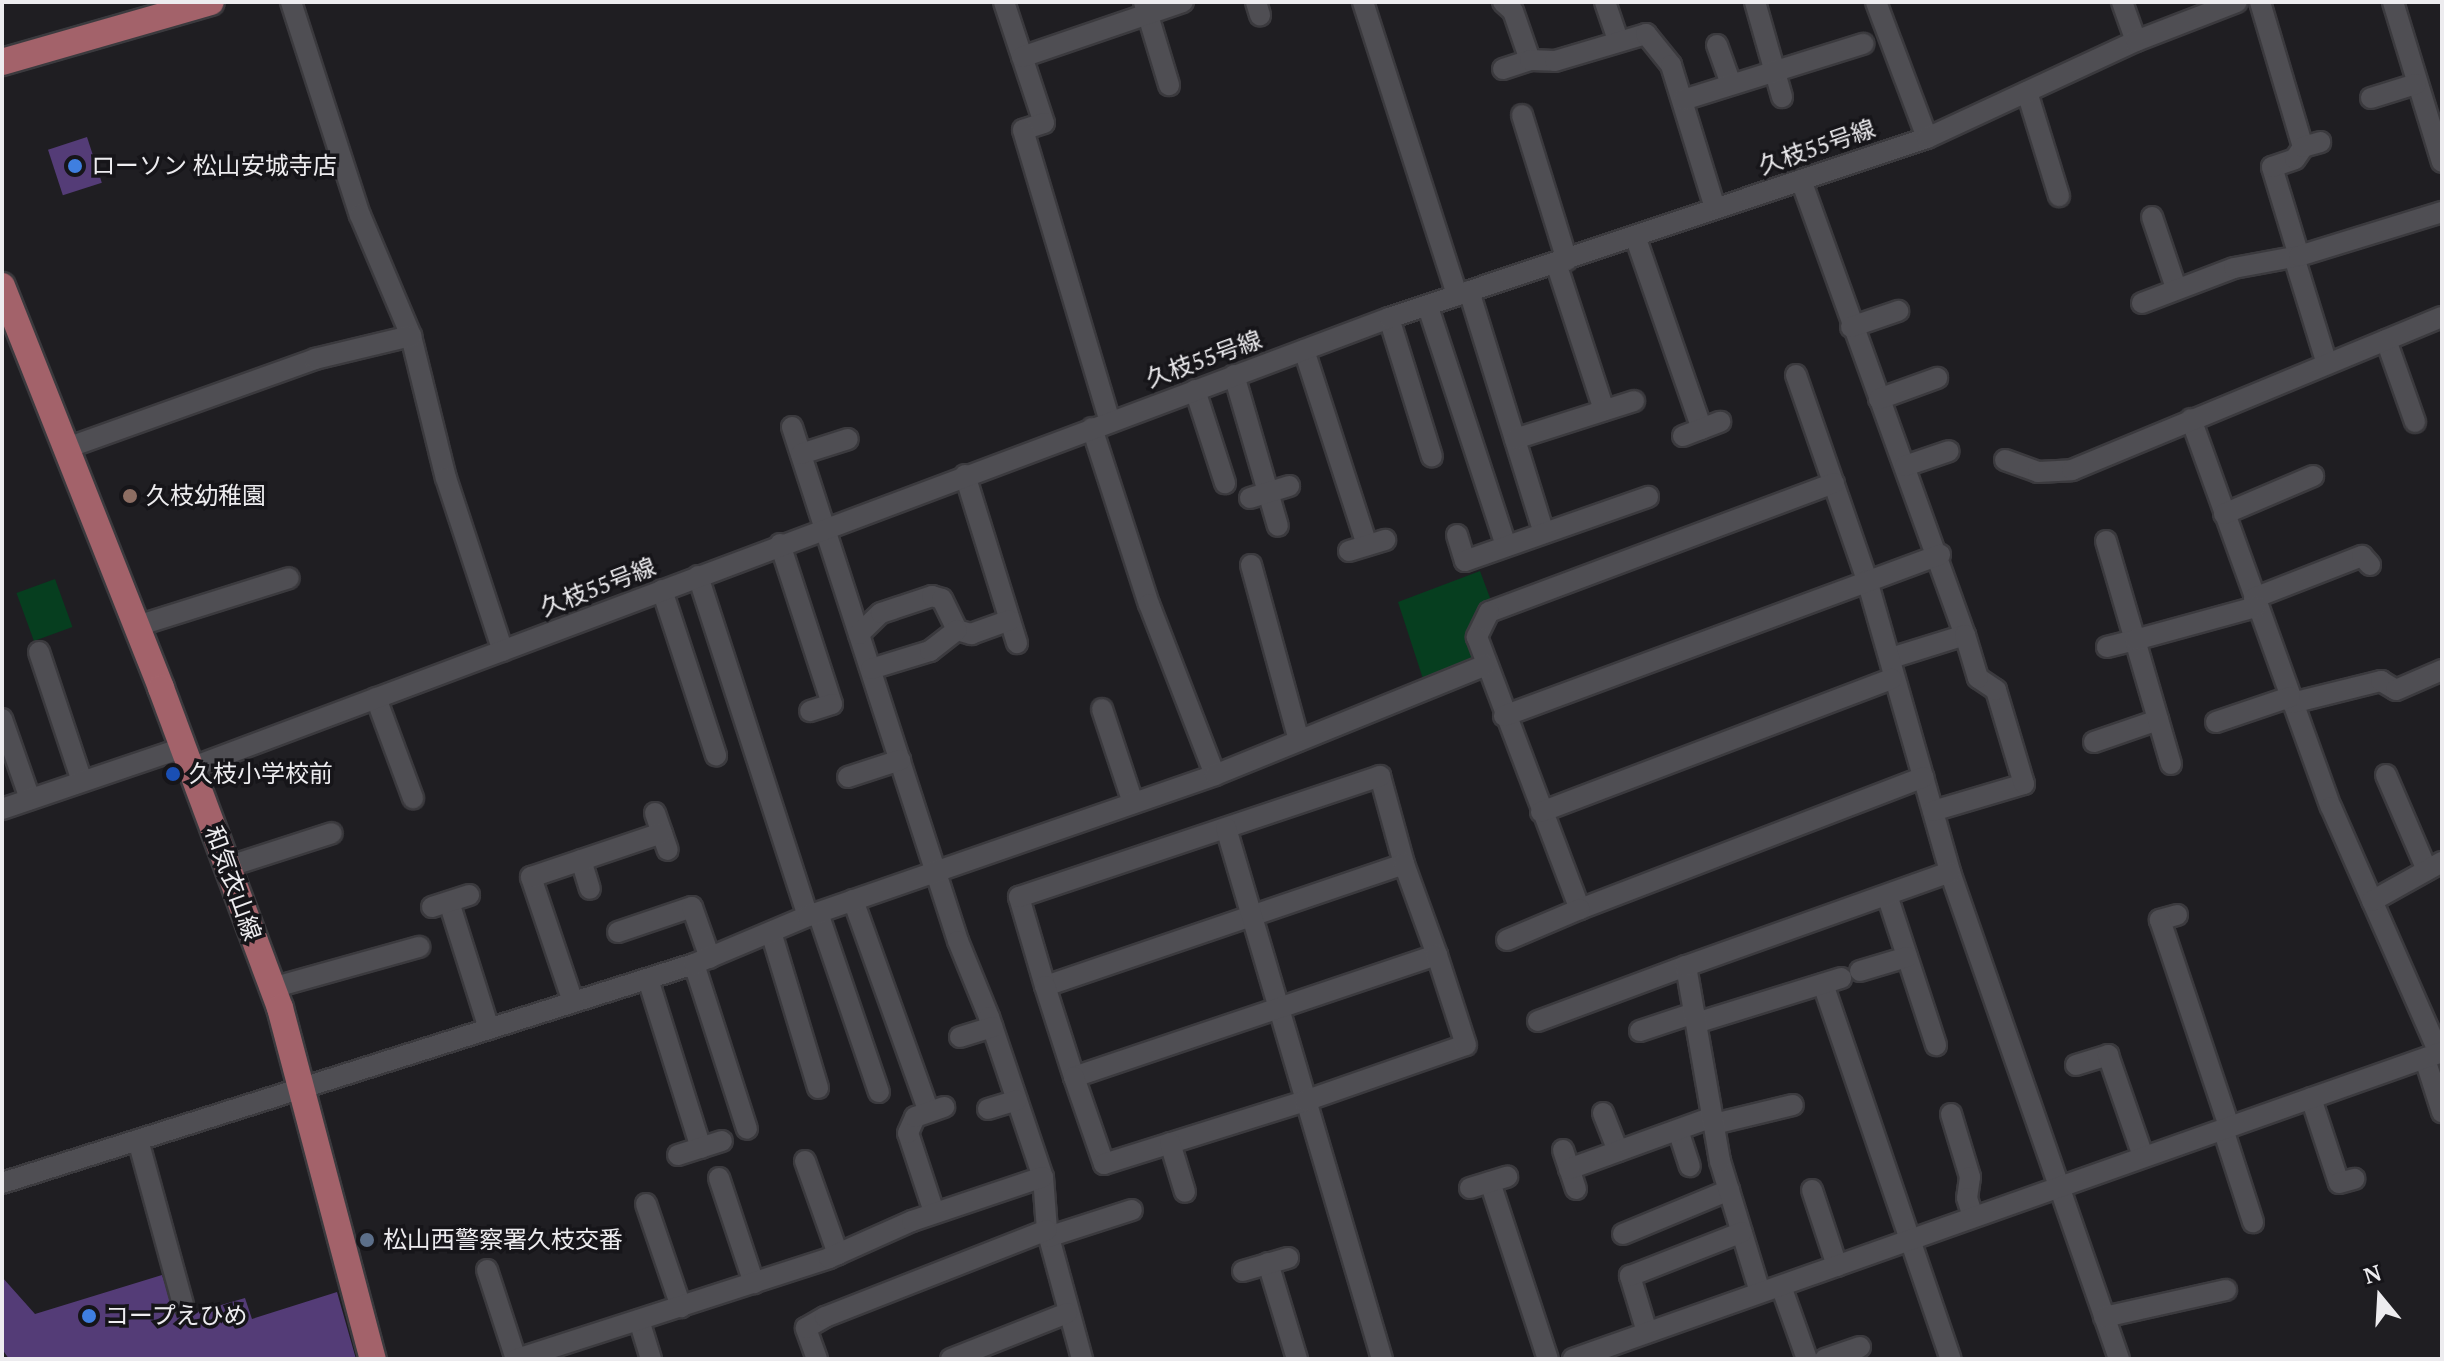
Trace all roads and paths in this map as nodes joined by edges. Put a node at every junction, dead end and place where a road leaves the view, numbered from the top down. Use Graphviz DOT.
graph roads {
  1 [pos="211,2"];
  2 [pos="291,2"];
  3 [pos="1004,2"];
  4 [pos="1183,2"];
  5 [pos="1363,2"];
  6 [pos="1503,2"];
  7 [pos="1605,2"];
  8 [pos="1755,2"];
  9 [pos="1877,2"];
  10 [pos="2122,2"];
  11 [pos="2237,2"];
  12 [pos="2260,2"];
  13 [pos="2393,2"];
  14 [pos="2211,6"];
  15 [pos="1146,8"];
  16 [pos="1618,40"];
  17 [pos="2136,41"];
  18 [pos="1863,44"];
  19 [pos="1717,45"];
  20 [pos="1022,57"];
  21 [pos="1530,60"];
  22 [pos="2,62"];
  23 [pos="1503,69"];
  24 [pos="1775,70"];
  25 [pos="1731,84"];
  26 [pos="2416,84"];
  27 [pos="1169,85"];
  28 [pos="2027,92"];
  29 [pos="1782,97"];
  30 [pos="2371,98"];
  31 [pos="1683,100"];
  32 [pos="1522,115"];
  33 [pos="1927,138"];
  34 [pos="2442,162"];
  35 [pos="1801,180"];
  36 [pos="2059,196"];
  37 [pos="1715,208"];
  38 [pos="2442,212"];
  39 [pos="2152,217"];
  40 [pos="1635,236"];
  41 [pos="2296,257"];
  42 [pos="1562,261"];
  43 [pos="2,286"];
  44 [pos="2176,288"];
  45 [pos="1463,293"];
  46 [pos="2142,303"];
  47 [pos="1428,307"];
  48 [pos="1898,311"];
  49 [pos="2442,317"];
  50 [pos="1389,318"];
  51 [pos="1851,327"];
  52 [pos="411,336"];
  53 [pos="2386,340"];
  54 [pos="1304,350"];
  55 [pos="2327,364"];
  56 [pos="1234,375"];
  57 [pos="1796,375"];
  58 [pos="1937,378"];
  59 [pos="1195,390"];
  60 [pos="1879,399"];
  61 [pos="1634,401"];
  62 [pos="1604,410"];
  63 [pos="2191,419"];
  64 [pos="2415,422"];
  65 [pos="1101,425"];
  66 [pos="792,427"];
  67 [pos="1702,429"];
  68 [pos="848,439"];
  69 [pos="1515,439"];
  70 [pos="64,449"];
  71 [pos="1949,451"];
  72 [pos="801,454"];
  73 [pos="1432,457"];
  74 [pos="2005,460"];
  75 [pos="1905,466"];
  76 [pos="965,475"];
  77 [pos="2313,476"];
  78 [pos="1225,483"];
  79 [pos="1834,483"];
  80 [pos="1289,486"];
  81 [pos="1259,495"];
  82 [pos="1648,497"];
  83 [pos="2224,514"];
  84 [pos="1278,526"];
  85 [pos="825,527"];
  86 [pos="1544,533"];
  87 [pos="1457,535"];
  88 [pos="2106,541"];
  89 [pos="780,544"];
  90 [pos="1367,546"];
  91 [pos="1506,546"];
  92 [pos="1940,555"];
  93 [pos="1251,565"];
  94 [pos="2370,565"];
  95 [pos="698,576"];
  96 [pos="289,578"];
  97 [pos="1867,580"];
  98 [pos="662,590"];
  99 [pos="2255,603"];
  100 [pos="1010,620"];
  101 [pos="137,626"];
  102 [pos="957,630"];
  103 [pos="859,634"];
  104 [pos="1965,635"];
  105 [pos="2135,640"];
  106 [pos="1017,643"];
  107 [pos="2107,647"];
  108 [pos="503,651"];
  109 [pos="39,652"];
  110 [pos="1486,665"];
  111 [pos="871,669"];
  112 [pos="1891,669"];
  113 [pos="2442,670"];
  114 [pos="376,698"];
  115 [pos="2291,700"];
  116 [pos="1102,709"];
  117 [pos="810,711"];
  118 [pos="1504,716"];
  119 [pos="2,719"];
  120 [pos="2158,720"];
  121 [pos="2216,722"];
  122 [pos="1299,741"];
  123 [pos="2094,742"];
  124 [pos="716,755"];
  125 [pos="186,758"];
  126 [pos="900,760"];
  127 [pos="2171,764"];
  128 [pos="1215,775"];
  129 [pos="2386,775"];
  130 [pos="848,777"];
  131 [pos="1923,777"];
  132 [pos="82,781"];
  133 [pos="413,798"];
  134 [pos="30,799"];
  135 [pos="1133,803"];
  136 [pos="2,809"];
  137 [pos="1933,811"];
  138 [pos="1541,812"];
  139 [pos="1226,828"];
  140 [pos="662,832"];
  141 [pos="332,833"];
  142 [pos="581,860"];
  143 [pos="1404,864"];
  144 [pos="2435,866"];
  145 [pos="227,867"];
  146 [pos="936,871"];
  147 [pos="1950,872"];
  148 [pos="590,889"];
  149 [pos="469,895"];
  150 [pos="1887,895"];
  151 [pos="853,900"];
  152 [pos="2372,901"];
  153 [pos="1580,909"];
  154 [pos="813,915"];
  155 [pos="2177,915"];
  156 [pos="1252,918"];
  157 [pos="618,932"];
  158 [pos="771,932"];
  159 [pos="1507,940"];
  160 [pos="419,947"];
  161 [pos="1437,955"];
  162 [pos="1907,957"];
  163 [pos="702,961"];
  164 [pos="1686,966"];
  165 [pos="1841,978"];
  166 [pos="648,979"];
  167 [pos="1045,986"];
  168 [pos="272,988"];
  169 [pos="573,1002"];
  170 [pos="1278,1007"];
  171 [pos="1695,1018"];
  172 [pos="1538,1021"];
  173 [pos="993,1027"];
  174 [pos="489,1029"];
  175 [pos="1640,1031"];
  176 [pos="960,1037"];
  177 [pos="1936,1045"];
  178 [pos="2435,1055"];
  179 [pos="2076,1065"];
  180 [pos="1074,1077"];
  181 [pos="303,1087"];
  182 [pos="818,1088"];
  183 [pos="879,1092"];
  184 [pos="2311,1098"];
  185 [pos="1017,1100"];
  186 [pos="1305,1101"];
  187 [pos="1793,1105"];
  188 [pos="988,1109"];
  189 [pos="2442,1112"];
  190 [pos="1603,1113"];
  191 [pos="1951,1114"];
  192 [pos="1713,1121"];
  193 [pos="2226,1128"];
  194 [pos="747,1129"];
  195 [pos="1678,1130"];
  196 [pos="138,1140"];
  197 [pos="722,1141"];
  198 [pos="1170,1143"];
  199 [pos="701,1148"];
  200 [pos="1618,1151"];
  201 [pos="678,1155"];
  202 [pos="2143,1156"];
  203 [pos="805,1161"];
  204 [pos="1690,1166"];
  205 [pos="1569,1169"];
  206 [pos="1043,1177"];
  207 [pos="719,1178"];
  208 [pos="2354,1179"];
  209 [pos="1489,1182"];
  210 [pos="2,1183"];
  211 [pos="2057,1186"];
  212 [pos="1729,1190"];
  213 [pos="1812,1190"];
  214 [pos="1185,1192"];
  215 [pos="646,1204"];
  216 [pos="1132,1210"];
  217 [pos="934,1212"];
  218 [pos="1973,1216"];
  219 [pos="2253,1222"];
  220 [pos="1742,1232"];
  221 [pos="1048,1234"];
  222 [pos="1623,1234"];
  223 [pos="1908,1240"];
  224 [pos="838,1254"];
  225 [pos="1837,1266"];
  226 [pos="487,1270"];
  227 [pos="1243,1271"];
  228 [pos="754,1283"];
  229 [pos="1781,1286"];
  230 [pos="2226,1290"];
  231 [pos="1760,1292"];
  232 [pos="183,1304"];
  233 [pos="681,1307"];
  234 [pos="1067,1313"];
  235 [pos="2104,1317"];
  236 [pos="639,1320"];
  237 [pos="1647,1332"];
  238 [pos="1860,1347"];
  239 [pos="567,1351"];
  240 [pos="1959,1357"];
  241 [pos="373,1359"];
  242 [pos="516,1359"];
  243 [pos="651,1359"];
  244 [pos="817,1359"];
  245 [pos="951,1359"];
  246 [pos="1082,1359"];
  247 [pos="1297,1359"];
  248 [pos="1382,1359"];
  249 [pos="1548,1359"];
  250 [pos="1573,1359"];
  251 [pos="1807,1359"];
  252 [pos="1825,1359"];
  253 [pos="2119,1359"];
  1 -- 22 [label="main road"];
  2 -- 52 [label="street"];
  3 -- 20 [label="street"];
  4 -- 15 [label="street"];
  5 -- 45 [label="street"];
  6 -- 21 [label="street"];
  7 -- 16 [label="street"];
  8 -- 24 [label="street"];
  9 -- 33 [label="street"];
  10 -- 17 [label="street"];
  11 -- 14 [label="street, 久枝55号線"];
  12 -- 41 [label="street"];
  13 -- 26 [label="street"];
  14 -- 17 [label="street, 久枝55号線"];
  15 -- 20 [label="street"];
  15 -- 27 [label="street"];
  16 -- 21 [label="street"];
  16 -- 31 [label="street"];
  17 -- 28 [label="street, 久枝55号線"];
  18 -- 24 [label="street"];
  19 -- 25 [label="street"];
  20 -- 65 [label="street"];
  21 -- 23 [label="street"];
  24 -- 25 [label="street"];
  24 -- 29 [label="street"];
  25 -- 31 [label="street"];
  26 -- 30 [label="street"];
  26 -- 34 [label="street"];
  28 -- 33 [label="street, 久枝55号線"];
  28 -- 36 [label="street"];
  31 -- 37 [label="street"];
  32 -- 42 [label="street"];
  33 -- 35 [label="street, 久枝55号線"];
  35 -- 37 [label="street, 久枝55号線"];
  35 -- 51 [label="street"];
  37 -- 40 [label="street, 久枝55号線"];
  38 -- 41 [label="street"];
  39 -- 44 [label="street"];
  40 -- 42 [label="street, 久枝55号線"];
  40 -- 67 [label="street"];
  41 -- 44 [label="street"];
  41 -- 55 [label="street"];
  42 -- 45 [label="street, 久枝55号線"];
  42 -- 62 [label="street"];
  43 -- 70 [label="main road, 和気衣山線"];
  44 -- 46 [label="street"];
  45 -- 47 [label="street, 久枝55号線"];
  45 -- 69 [label="street"];
  47 -- 50 [label="street, 久枝55号線"];
  47 -- 91 [label="street"];
  48 -- 51 [label="street"];
  49 -- 53 [label="street"];
  50 -- 54 [label="street, 久枝55号線"];
  50 -- 73 [label="street"];
  51 -- 60 [label="street"];
  52 -- 70 [label="street"];
  52 -- 108 [label="street"];
  53 -- 55 [label="street"];
  53 -- 64 [label="street"];
  54 -- 56 [label="street, 久枝55号線"];
  54 -- 90 [label="street"];
  55 -- 63 [label="street"];
  56 -- 59 [label="street, 久枝55号線"];
  56 -- 81 [label="street"];
  57 -- 79 [label="street"];
  58 -- 60 [label="street"];
  59 -- 65 [label="street, 久枝55号線"];
  59 -- 78 [label="street"];
  60 -- 75 [label="street"];
  61 -- 62 [label="street"];
  62 -- 69 [label="street"];
  63 -- 74 [label="street"];
  63 -- 83 [label="street"];
  65 -- 76 [label="street, 久枝55号線"];
  65 -- 128 [label="street"];
  66 -- 72 [label="street"];
  68 -- 72 [label="street"];
  69 -- 86 [label="street"];
  70 -- 101 [label="main road, 和気衣山線"];
  71 -- 75 [label="street"];
  72 -- 85 [label="street"];
  75 -- 92 [label="street"];
  76 -- 85 [label="street, 久枝55号線"];
  76 -- 100 [label="street"];
  77 -- 83 [label="street"];
  79 -- 97 [label="street"];
  79 -- 110 [label="street"];
  80 -- 81 [label="street"];
  81 -- 84 [label="street"];
  82 -- 86 [label="street"];
  83 -- 99 [label="street"];
  85 -- 89 [label="street, 久枝55号線"];
  85 -- 103 [label="street"];
  86 -- 91 [label="street"];
  87 -- 91 [label="street"];
  88 -- 105 [label="street"];
  89 -- 95 [label="street, 久枝55号線"];
  89 -- 117 [label="street"];
  92 -- 97 [label="street"];
  92 -- 104 [label="street"];
  93 -- 122 [label="street"];
  94 -- 99 [label="street"];
  95 -- 98 [label="street, 久枝55号線"];
  95 -- 154 [label="street"];
  96 -- 101 [label="street"];
  97 -- 112 [label="street"];
  97 -- 118 [label="street"];
  98 -- 108 [label="street, 久枝55号線"];
  98 -- 124 [label="street"];
  99 -- 105 [label="street"];
  99 -- 115 [label="street"];
  100 -- 102 [label="street"];
  100 -- 106 [label="street"];
  101 -- 125 [label="main road, 和気衣山線"];
  102 -- 103 [label="street"];
  102 -- 111 [label="street"];
  103 -- 111 [label="street"];
  104 -- 112 [label="street"];
  104 -- 137 [label="street"];
  105 -- 107 [label="street"];
  105 -- 120 [label="street"];
  108 -- 114 [label="street, 久枝55号線"];
  109 -- 132 [label="street"];
  110 -- 118 [label="street"];
  110 -- 122 [label="street"];
  111 -- 126 [label="street"];
  112 -- 131 [label="street"];
  112 -- 138 [label="street"];
  113 -- 115 [label="street"];
  114 -- 125 [label="street, 久枝55号線"];
  114 -- 133 [label="street"];
  115 -- 121 [label="street"];
  115 -- 152 [label="street"];
  116 -- 135 [label="street"];
  118 -- 138 [label="street"];
  119 -- 134 [label="street"];
  120 -- 123 [label="street"];
  120 -- 127 [label="street"];
  122 -- 128 [label="street"];
  125 -- 132 [label="street, 久枝55号線"];
  125 -- 145 [label="main road, 和気衣山線"];
  126 -- 130 [label="street"];
  126 -- 146 [label="street"];
  128 -- 135 [label="street"];
  129 -- 144 [label="street"];
  131 -- 137 [label="street"];
  131 -- 153 [label="street"];
  132 -- 134 [label="street, 久枝55号線"];
  134 -- 136 [label="street, 久枝55号線"];
  135 -- 146 [label="street"];
  137 -- 147 [label="street"];
  138 -- 153 [label="street"];
  139 -- 143 [label="street"];
  139 -- 156 [label="street"];
  139 -- 167 [label="street"];
  140 -- 142 [label="street"];
  141 -- 145 [label="street"];
  142 -- 148 [label="street"];
  142 -- 169 [label="street"];
  143 -- 156 [label="street"];
  143 -- 161 [label="street"];
  144 -- 152 [label="street"];
  145 -- 168 [label="main road, 和気衣山線"];
  146 -- 151 [label="street"];
  146 -- 173 [label="street"];
  147 -- 150 [label="street"];
  147 -- 211 [label="street"];
  149 -- 174 [label="street"];
  150 -- 162 [label="street"];
  150 -- 164 [label="street"];
  151 -- 154 [label="street"];
  151 -- 217 [label="street"];
  152 -- 178 [label="street"];
  153 -- 159 [label="street"];
  154 -- 158 [label="street"];
  154 -- 183 [label="street"];
  155 -- 193 [label="street"];
  156 -- 167 [label="street"];
  156 -- 170 [label="street"];
  157 -- 163 [label="street"];
  158 -- 163 [label="street"];
  158 -- 182 [label="street"];
  160 -- 168 [label="street"];
  161 -- 170 [label="street"];
  161 -- 186 [label="street"];
  162 -- 165 [label="street"];
  162 -- 177 [label="street"];
  163 -- 166 [label="street"];
  163 -- 194 [label="street"];
  164 -- 171 [label="street"];
  164 -- 172 [label="street"];
  165 -- 171 [label="street"];
  165 -- 223 [label="street"];
  166 -- 169 [label="street"];
  166 -- 199 [label="street"];
  167 -- 180 [label="street"];
  168 -- 181 [label="main road, 和気衣山線"];
  169 -- 174 [label="street"];
  170 -- 180 [label="street"];
  170 -- 186 [label="street"];
  171 -- 175 [label="street"];
  171 -- 192 [label="street"];
  173 -- 176 [label="street"];
  173 -- 185 [label="street"];
  174 -- 181 [label="street"];
  178 -- 184 [label="street"];
  178 -- 189 [label="street"];
  179 -- 202 [label="street"];
  180 -- 198 [label="street"];
  181 -- 196 [label="street"];
  181 -- 241 [label="main road, 和気衣山線"];
  184 -- 193 [label="street"];
  184 -- 208 [label="street"];
  185 -- 188 [label="street"];
  185 -- 206 [label="street"];
  186 -- 198 [label="street"];
  186 -- 248 [label="street"];
  187 -- 192 [label="street"];
  190 -- 200 [label="street"];
  191 -- 218 [label="street"];
  192 -- 195 [label="street"];
  192 -- 212 [label="street"];
  193 -- 202 [label="street"];
  193 -- 219 [label="street"];
  195 -- 200 [label="street"];
  195 -- 204 [label="street"];
  196 -- 210 [label="street"];
  196 -- 232 [label="street"];
  197 -- 199 [label="street"];
  198 -- 214 [label="street"];
  199 -- 201 [label="street"];
  200 -- 205 [label="street"];
  202 -- 211 [label="street"];
  203 -- 224 [label="street"];
  206 -- 217 [label="street"];
  206 -- 221 [label="street"];
  207 -- 228 [label="street"];
  209 -- 249 [label="street"];
  211 -- 218 [label="street"];
  211 -- 235 [label="street"];
  212 -- 220 [label="street"];
  212 -- 222 [label="street"];
  213 -- 225 [label="street"];
  215 -- 233 [label="street"];
  216 -- 221 [label="street"];
  217 -- 224 [label="street"];
  218 -- 223 [label="street"];
  220 -- 231 [label="street"];
  220 -- 237 [label="street"];
  221 -- 234 [label="street"];
  221 -- 244 [label="street"];
  223 -- 225 [label="street"];
  223 -- 240 [label="street"];
  224 -- 228 [label="street"];
  225 -- 229 [label="street"];
  226 -- 242 [label="street"];
  227 -- 247 [label="street"];
  228 -- 233 [label="street"];
  229 -- 231 [label="street"];
  229 -- 251 [label="street"];
  230 -- 235 [label="street"];
  231 -- 237 [label="street"];
  233 -- 236 [label="street"];
  234 -- 245 [label="street"];
  234 -- 246 [label="street"];
  235 -- 253 [label="street"];
  236 -- 239 [label="street"];
  236 -- 243 [label="street"];
  237 -- 250 [label="street"];
  238 -- 252 [label="street"];
  239 -- 242 [label="street"];
}
